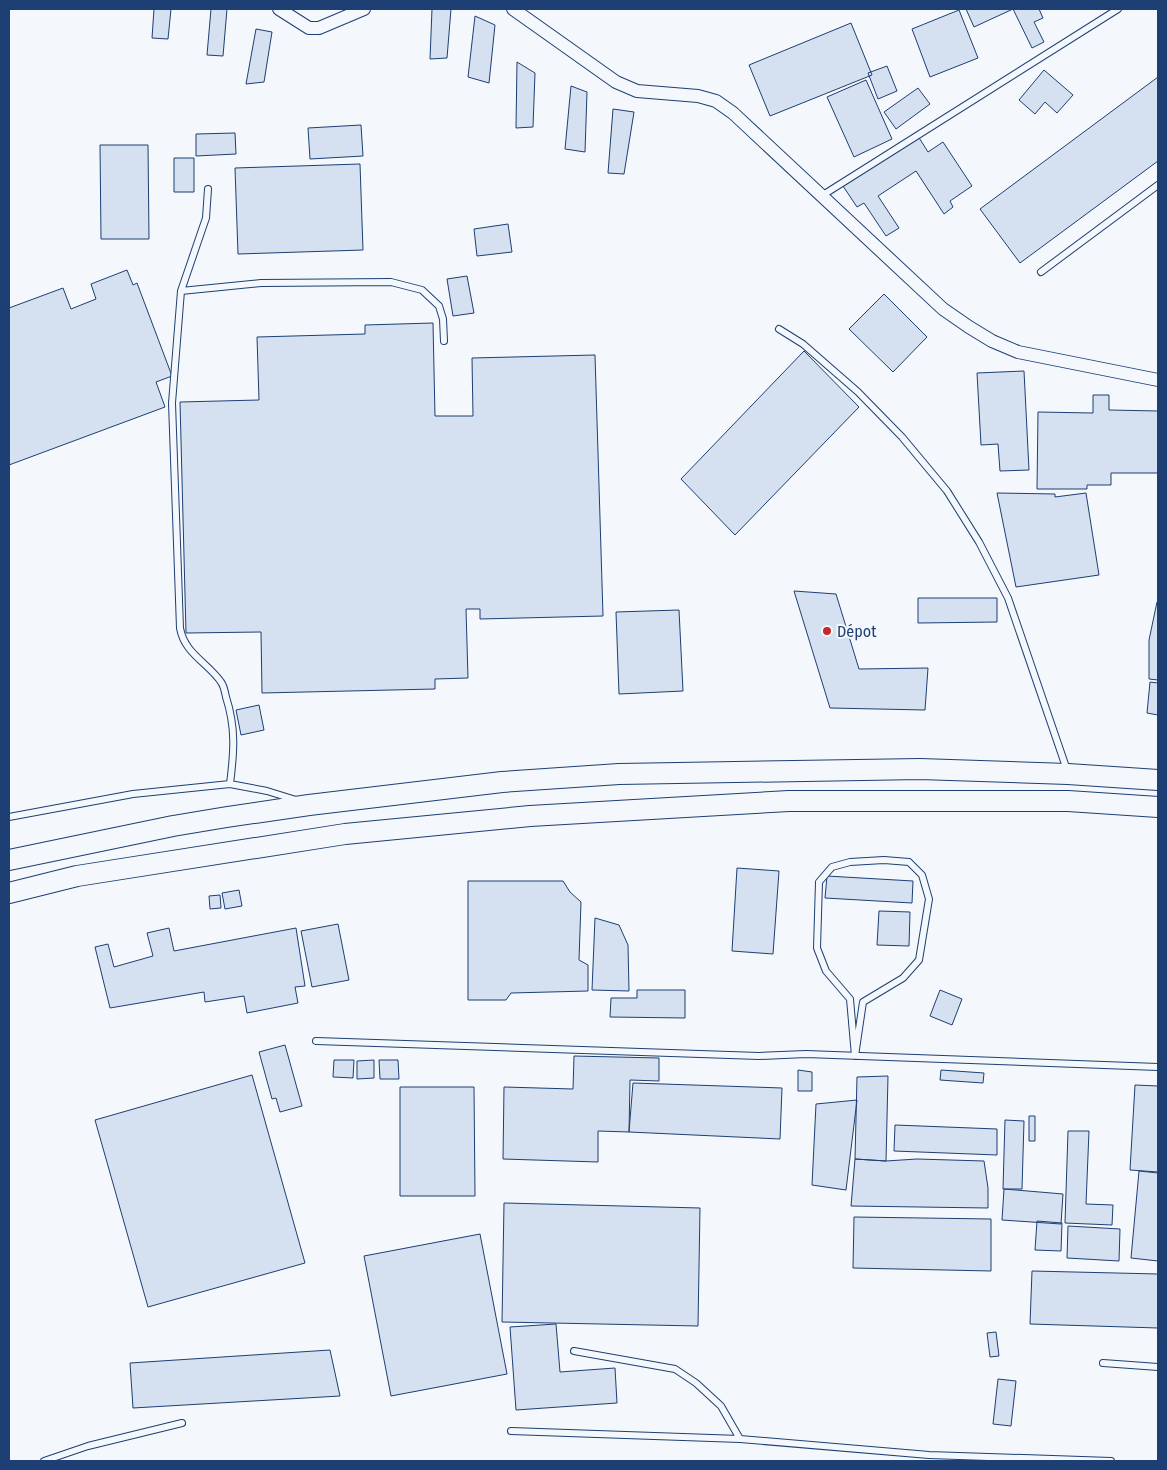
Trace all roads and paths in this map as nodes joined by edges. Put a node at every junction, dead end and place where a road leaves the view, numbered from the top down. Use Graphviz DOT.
graph roads {
  1 [pos="279,9"];
  2 [pos="364,9"];
  3 [pos="513,9"];
  4 [pos="1118,9"];
  5 [pos="1158,185"];
  6 [pos="208,189"];
  7 [pos="823,195"];
  8 [pos="1041,272"];
  9 [pos="181,292"];
  10 [pos="779,329"];
  11 [pos="444,341"];
  12 [pos="1158,380"];
  13 [pos="1068,774"];
  14 [pos="1158,780"];
  15 [pos="230,784"];
  16 [pos="308,805"];
  17 [pos="1158,807"];
  18 [pos="9,817"];
  19 [pos="9,860"];
  20 [pos="9,893"];
  21 [pos="316,1041"];
  22 [pos="855,1056"];
  23 [pos="1158,1068"];
  24 [pos="574,1351"];
  25 [pos="1103,1364"];
  26 [pos="1158,1367"];
  27 [pos="182,1423"];
  28 [pos="511,1431"];
  29 [pos="740,1439"];
  30 [pos="928,1458"];
  31 [pos="1042,1460"];
  32 [pos="44,1461"];
  33 [pos="1111,1461"];
  1 -- 2 [label="street"];
  3 -- 7 [label="street"];
  4 -- 7 [label="lane"];
  5 -- 8 [label="lane"];
  6 -- 9 [label="lane"];
  7 -- 12 [label="street"];
  9 -- 11 [label="lane"];
  9 -- 15 [label="lane"];
  10 -- 13 [label="lane"];
  13 -- 14 [label="highway"];
  13 -- 16 [label="highway"];
  15 -- 16 [label="lane"];
  15 -- 18 [label="lane"];
  16 -- 19 [label="highway"];
  17 -- 20 [label="highway"];
  21 -- 22 [label="lane"];
  22 -- 22 [label="lane"];
  22 -- 23 [label="lane"];
  24 -- 29 [label="lane"];
  25 -- 26 [label="lane"];
  27 -- 32 [label="lane"];
  28 -- 29 [label="lane"];
  29 -- 30 [label="lane"];
  30 -- 31 [label="lane"];
  31 -- 33 [label="lane"];
}
